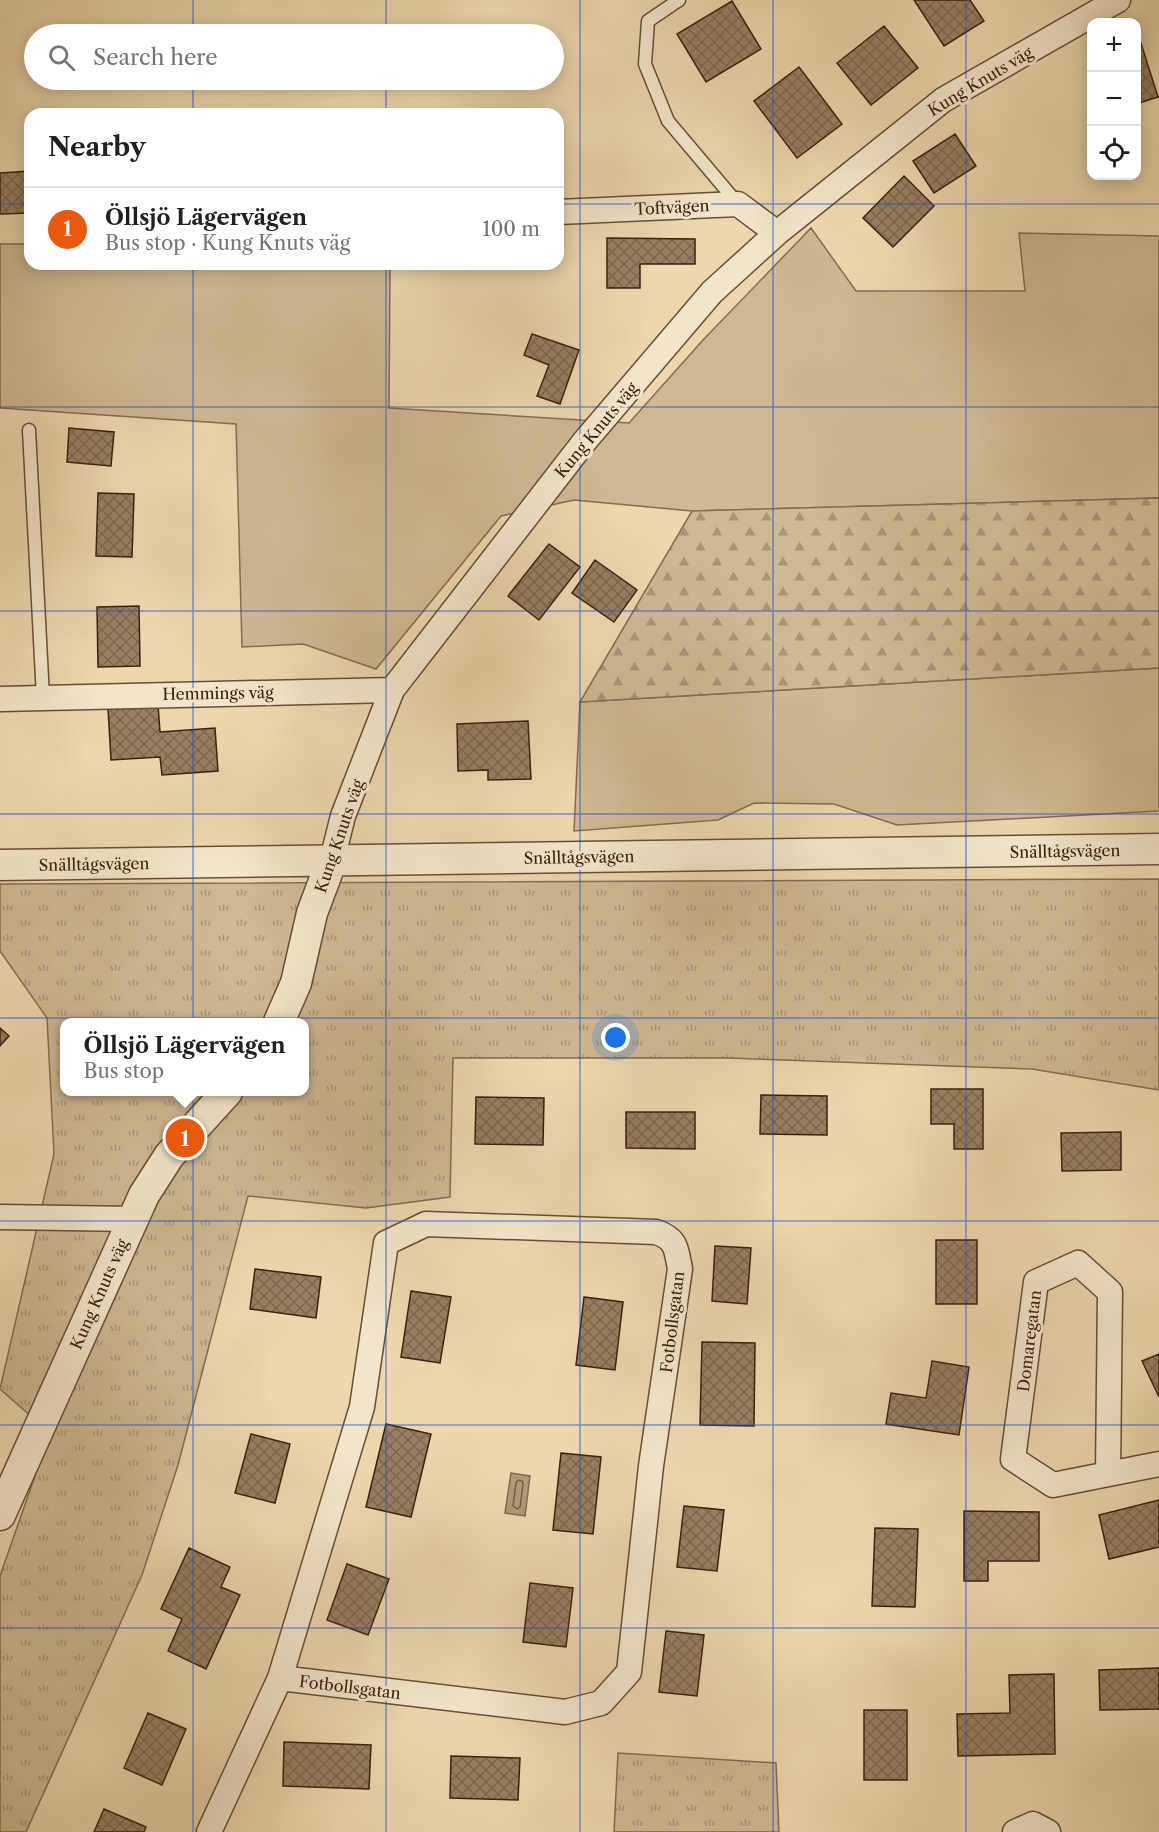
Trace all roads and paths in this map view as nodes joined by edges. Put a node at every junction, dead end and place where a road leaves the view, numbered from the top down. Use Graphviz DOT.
graph roads {
  1 [pos="680,0"];
  2 [pos="1118,0"];
  3 [pos="738,204"];
  4 [pos="564,212"];
  5 [pos="777,233"];
  6 [pos="29,430"];
  7 [pos="392,690"];
  8 [pos="43,697"];
  9 [pos="0,699"];
  10 [pos="1159,849"];
  11 [pos="332,860"];
  12 [pos="0,865"];
  13 [pos="281,1018"];
  14 [pos="223,1096"];
  15 [pos="0,1217"];
  16 [pos="133,1219"];
  17 [pos="1159,1464"];
  18 [pos="1108,1474"];
  19 [pos="0,1515"];
  20 [pos="280,1678"];
  21 [pos="209,1832"];
  22 [pos="1015,1832"];
  23 [pos="1048,1832"];
  1 -- 3 [label="lane"];
  2 -- 5 [label="street, Kung Knuts väg"];
  3 -- 4 [label="street, Toftvägen"];
  3 -- 5 [label="street"];
  5 -- 7 [label="street, Kung Knuts väg"];
  6 -- 8 [label="lane"];
  7 -- 8 [label="street, Hemmings väg"];
  7 -- 11 [label="street, Kung Knuts väg"];
  8 -- 9 [label="street, Hemmings väg"];
  10 -- 11 [label="street, Snälltågsvägen"];
  11 -- 12 [label="street, Snälltågsvägen"];
  11 -- 13 [label="street, Kung Knuts väg"];
  14 -- 16 [label="street, Kung Knuts väg"];
  15 -- 16 [label="street"];
  16 -- 19 [label="street, Kung Knuts väg"];
  17 -- 18 [label="street, Domaregatan"];
  18 -- 18 [label="street, Domaregatan"];
  20 -- 20 [label="street, Fotbollsgatan"];
  20 -- 21 [label="street, Fotbollsgatan"];
  22 -- 23 [label="street"];
}
